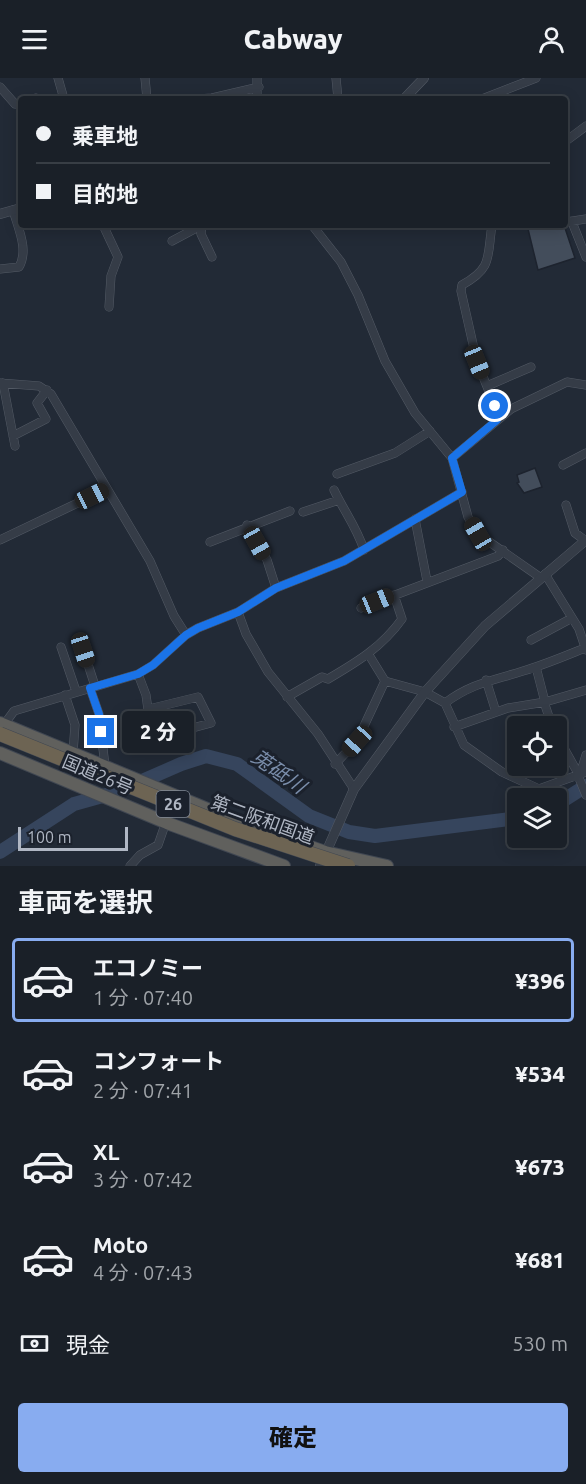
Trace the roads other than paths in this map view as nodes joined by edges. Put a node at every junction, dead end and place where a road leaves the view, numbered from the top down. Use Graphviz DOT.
graph roads {
  1 [pos="58,78"];
  2 [pos="145,78"];
  3 [pos="257,78"];
  4 [pos="336,78"];
  5 [pos="424,78"];
  6 [pos="536,78"];
  7 [pos="0,87"];
  8 [pos="259,87"];
  9 [pos="63,96"];
  10 [pos="147,96"];
  11 [pos="221,96"];
  12 [pos="258,96"];
  13 [pos="338,96"];
  14 [pos="407,96"];
  15 [pos="490,96"];
  16 [pos="18,104"];
  17 [pos="586,126"];
  18 [pos="568,140"];
  19 [pos="17,209"];
  20 [pos="0,214"];
  21 [pos="586,219"];
  22 [pos="568,222"];
  23 [pos="20,228"];
  24 [pos="104,228"];
  25 [pos="196,228"];
  26 [pos="202,228"];
  27 [pos="314,228"];
  28 [pos="492,228"];
  29 [pos="172,241"];
  30 [pos="212,256"];
  31 [pos="586,257"];
  32 [pos="0,269"];
  33 [pos="109,307"];
  34 [pos="531,368"];
  35 [pos="2,383"];
  36 [pos="487,386"];
  37 [pos="586,386"];
  38 [pos="47,390"];
  39 [pos="497,420"];
  40 [pos="430,431"];
  41 [pos="13,436"];
  42 [pos="15,446"];
  43 [pos="586,453"];
  44 [pos="452,458"];
  45 [pos="563,465"];
  46 [pos="337,474"];
  47 [pos="107,489"];
  48 [pos="334,490"];
  49 [pos="462,492"];
  50 [pos="339,500"];
  51 [pos="566,506"];
  52 [pos="290,511"];
  53 [pos="303,512"];
  54 [pos="415,519"];
  55 [pos="247,525"];
  56 [pos="0,540"];
  57 [pos="586,541"];
  58 [pos="210,542"];
  59 [pos="364,550"];
  60 [pos="503,550"];
  61 [pos="543,576"];
  62 [pos="427,581"];
  63 [pos="276,588"];
  64 [pos="393,595"];
  65 [pos="361,608"];
  66 [pos="238,612"];
  67 [pos="572,618"];
  68 [pos="582,627"];
  69 [pos="186,635"];
  70 [pos="531,640"];
  71 [pos="61,647"];
  72 [pos="586,649"];
  73 [pos="83,650"];
  74 [pos="369,655"];
  75 [pos="536,667"];
  76 [pos="138,674"];
  77 [pos="486,680"];
  78 [pos="385,681"];
  79 [pos="92,687"];
  80 [pos="586,690"];
  81 [pos="76,692"];
  82 [pos="425,692"];
  83 [pos="65,695"];
  84 [pos="287,697"];
  85 [pos="544,702"];
  86 [pos="445,703"];
  87 [pos="149,709"];
  88 [pos="496,712"];
  89 [pos="549,716"];
  90 [pos="1,727"];
  91 [pos="454,727"];
  92 [pos="152,739"];
  93 [pos="141,742"];
  94 [pos="567,752"];
  95 [pos="0,753"];
  96 [pos="73,753"];
  97 [pos="586,755"];
  98 [pos="335,764"];
  99 [pos="105,766"];
  100 [pos="581,775"];
  101 [pos="354,789"];
  102 [pos="176,795"];
  103 [pos="586,795"];
  104 [pos="167,823"];
  105 [pos="326,848"];
  106 [pos="130,866"];
  107 [pos="284,866"];
  108 [pos="320,866"];
  109 [pos="348,866"];
  110 [pos="387,866"];
  1 -- 9 [label="street"];
  2 -- 10 [label="street"];
  3 -- 8 [label="street"];
  4 -- 13 [label="street"];
  5 -- 14 [label="street"];
  6 -- 15 [label="street"];
  7 -- 16 [label="street"];
  8 -- 11 [label="street"];
  8 -- 12 [label="street"];
  17 -- 18 [label="street"];
  19 -- 20 [label="street"];
  21 -- 22 [label="street"];
  22 -- 31 [label="street"];
  23 -- 32 [label="street"];
  24 -- 33 [label="street"];
  25 -- 29 [label="street"];
  26 -- 30 [label="street"];
  27 -- 40 [label="street"];
  28 -- 36 [label="street"];
  34 -- 36 [label="street"];
  35 -- 38 [label="street"];
  35 -- 41 [label="street"];
  36 -- 39 [label="street"];
  37 -- 39 [label="street"];
  38 -- 41 [label="street"];
  38 -- 47 [label="street"];
  39 -- 44 [label="street"];
  40 -- 44 [label="street"];
  40 -- 46 [label="street"];
  41 -- 42 [label="street"];
  43 -- 45 [label="street"];
  44 -- 49 [label="street"];
  47 -- 56 [label="street"];
  47 -- 69 [label="street"];
  48 -- 50 [label="street"];
  49 -- 54 [label="street"];
  49 -- 60 [label="street"];
  50 -- 53 [label="street"];
  50 -- 59 [label="street"];
  51 -- 57 [label="street"];
  52 -- 55 [label="street"];
  54 -- 59 [label="street"];
  54 -- 62 [label="street"];
  55 -- 58 [label="street"];
  55 -- 63 [label="street"];
  57 -- 61 [label="street"];
  59 -- 63 [label="street"];
  60 -- 61 [label="street"];
  60 -- 62 [label="street"];
  61 -- 67 [label="street"];
  61 -- 82 [label="street"];
  62 -- 64 [label="street"];
  63 -- 66 [label="street"];
  64 -- 65 [label="street"];
  64 -- 74 [label="street"];
  66 -- 69 [label="street"];
  66 -- 84 [label="street"];
  67 -- 68 [label="street"];
  67 -- 70 [label="street"];
  68 -- 72 [label="street"];
  69 -- 76 [label="street"];
  71 -- 81 [label="street"];
  72 -- 75 [label="street"];
  73 -- 79 [label="street"];
  74 -- 78 [label="street"];
  74 -- 84 [label="street"];
  75 -- 77 [label="street"];
  75 -- 85 [label="street"];
  76 -- 79 [label="street"];
  76 -- 87 [label="street"];
  77 -- 86 [label="street"];
  77 -- 88 [label="street"];
  78 -- 82 [label="street"];
  78 -- 98 [label="street"];
  79 -- 81 [label="street"];
  79 -- 99 [label="street"];
  80 -- 85 [label="street"];
  81 -- 83 [label="street"];
  82 -- 86 [label="street"];
  82 -- 101 [label="street"];
  83 -- 90 [label="street"];
  83 -- 96 [label="street"];
  84 -- 98 [label="street"];
  85 -- 88 [label="street"];
  85 -- 89 [label="street"];
  86 -- 91 [label="street"];
  87 -- 92 [label="street"];
  87 -- 92 [label="street"];
  88 -- 91 [label="street"];
  90 -- 96 [label="highway, 国道26号 / 26"];
  90 -- 109 [label="highway, 第二阪和国道 / 26, bridge"];
  91 -- 100 [label="street"];
  92 -- 93 [label="street"];
  94 -- 100 [label="street"];
  95 -- 104 [label="highway, 国道26号 / 26"];
  96 -- 99 [label="highway, 国道26号 / 26"];
  97 -- 100 [label="street"];
  98 -- 101 [label="street"];
  99 -- 102 [label="highway, 国道26号 / 26"];
  100 -- 103 [label="street"];
  101 -- 105 [label="street"];
  102 -- 104 [label="street"];
  102 -- 105 [label="highway, 国道26号 / 26"];
  104 -- 106 [label="street"];
  104 -- 107 [label="highway, 国道26号 / 26"];
  105 -- 108 [label="street"];
  105 -- 110 [label="highway, 国道26号 / 26"];
}
